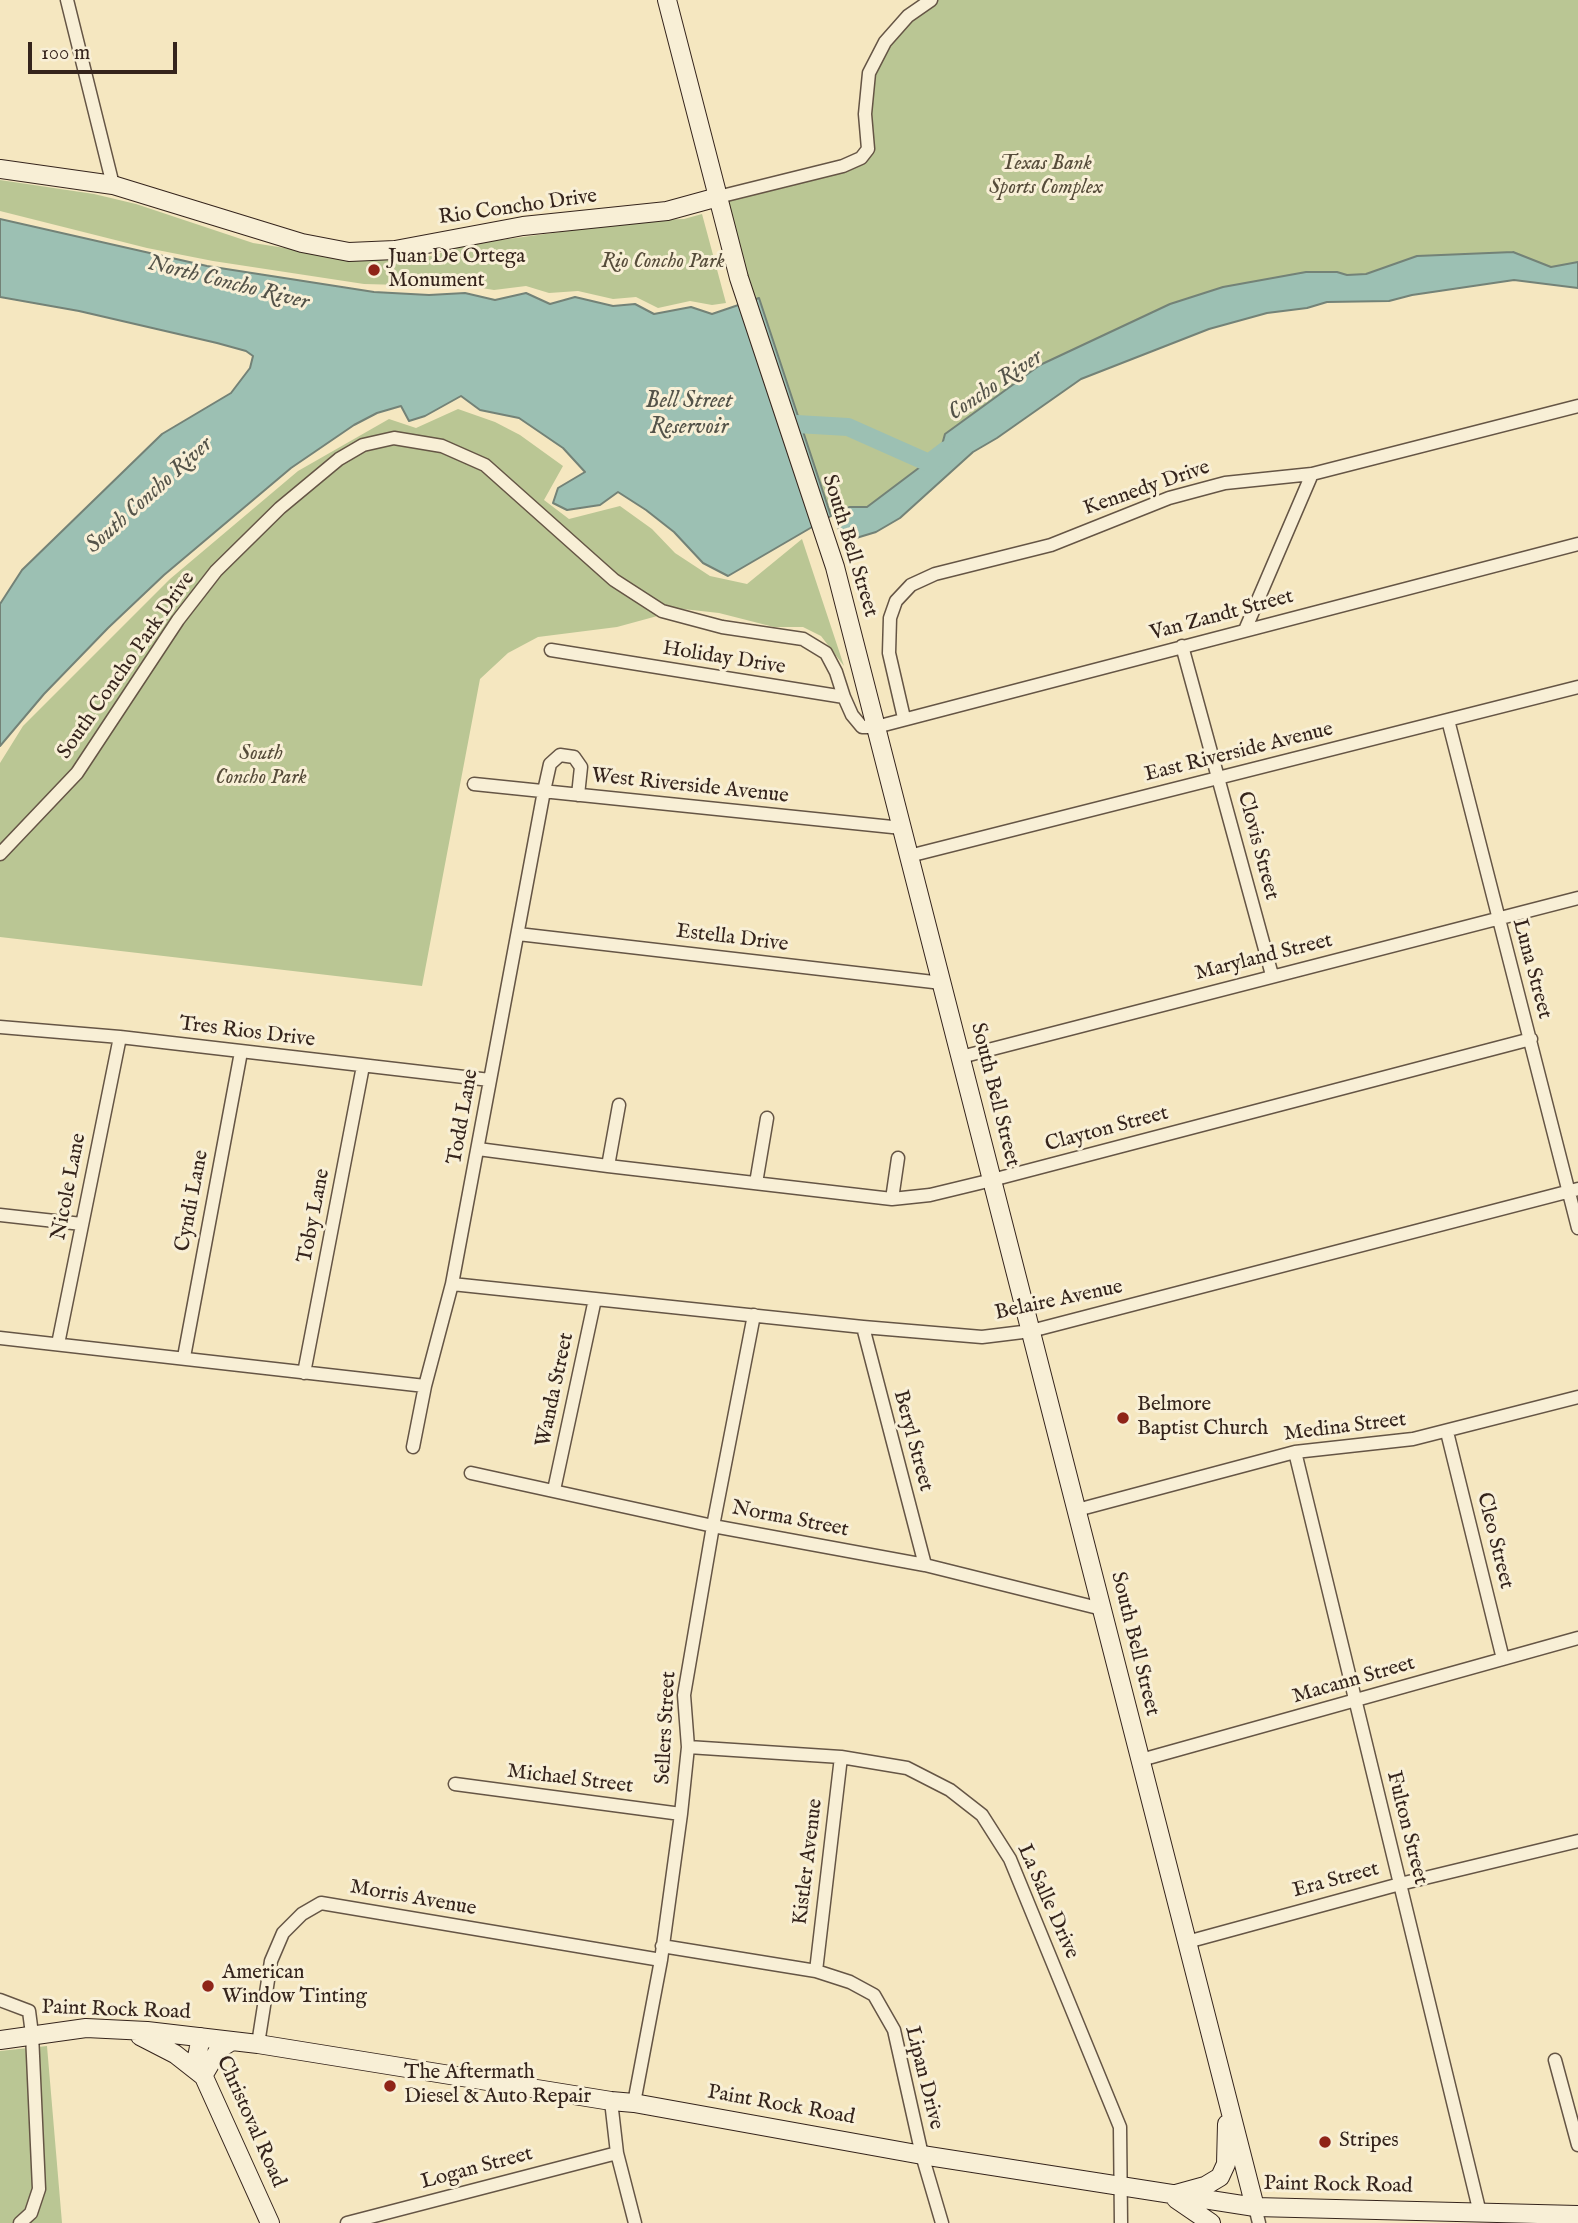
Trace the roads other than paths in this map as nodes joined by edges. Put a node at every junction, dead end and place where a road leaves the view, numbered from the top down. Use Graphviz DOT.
graph roads {
  1 [pos="67,0"];
  2 [pos="667,0"];
  3 [pos="931,0"];
  4 [pos="0,169"];
  5 [pos="113,185"];
  6 [pos="718,197"];
  7 [pos="1578,406"];
  8 [pos="1312,474"];
  9 [pos="1578,544"];
  10 [pos="1245,630"];
  11 [pos="1182,646"];
  12 [pos="551,650"];
  13 [pos="1578,687"];
  14 [pos="844,697"];
  15 [pos="904,718"];
  16 [pos="1448,720"];
  17 [pos="876,727"];
  18 [pos="1218,777"];
  19 [pos="474,784"];
  20 [pos="544,791"];
  21 [pos="578,795"];
  22 [pos="902,828"];
  23 [pos="0,854"];
  24 [pos="909,856"];
  25 [pos="1578,898"];
  26 [pos="1497,919"];
  27 [pos="518,934"];
  28 [pos="1272,975"];
  29 [pos="942,983"];
  30 [pos="0,1027"];
  31 [pos="120,1037"];
  32 [pos="1531,1039"];
  33 [pos="241,1052"];
  34 [pos="961,1057"];
  35 [pos="363,1066"];
  36 [pos="490,1080"];
  37 [pos="619,1105"];
  38 [pos="767,1118"];
  39 [pos="478,1149"];
  40 [pos="898,1158"];
  41 [pos="608,1166"];
  42 [pos="992,1180"];
  43 [pos="756,1183"];
  44 [pos="1573,1190"];
  45 [pos="892,1199"];
  46 [pos="0,1215"];
  47 [pos="82,1224"];
  48 [pos="1578,1228"];
  49 [pos="452,1284"];
  50 [pos="595,1299"];
  51 [pos="754,1315"];
  52 [pos="863,1327"];
  53 [pos="1031,1331"];
  54 [pos="0,1338"];
  55 [pos="58,1344"];
  56 [pos="184,1357"];
  57 [pos="304,1373"];
  58 [pos="425,1385"];
  59 [pos="1578,1397"];
  60 [pos="1447,1432"];
  61 [pos="413,1447"];
  62 [pos="1295,1452"];
  63 [pos="471,1473"];
  64 [pos="554,1490"];
  65 [pos="1077,1510"];
  66 [pos="713,1525"];
  67 [pos="925,1565"];
  68 [pos="1102,1609"];
  69 [pos="1578,1638"];
  70 [pos="1503,1659"];
  71 [pos="1355,1700"];
  72 [pos="688,1747"];
  73 [pos="841,1758"];
  74 [pos="1140,1760"];
  75 [pos="455,1784"];
  76 [pos="681,1814"];
  77 [pos="1578,1841"];
  78 [pos="1400,1884"];
  79 [pos="1187,1942"];
  80 [pos="662,1945"];
  81 [pos="661,1960"];
  82 [pos="816,1971"];
  83 [pos="0,2000"];
  84 [pos="124,2030"];
  85 [pos="32,2034"];
  86 [pos="201,2037"];
  87 [pos="0,2040"];
  88 [pos="232,2041"];
  89 [pos="258,2044"];
  90 [pos="1555,2060"];
  91 [pos="203,2076"];
  92 [pos="611,2101"];
  93 [pos="634,2103"];
  94 [pos="1228,2103"];
  95 [pos="1578,2145"];
  96 [pos="617,2153"];
  97 [pos="922,2155"];
  98 [pos="1120,2188"];
  99 [pos="1171,2196"];
  100 [pos="1480,2213"];
  101 [pos="1257,2215"];
  102 [pos="1578,2215"];
  103 [pos="20,2223"];
  104 [pos="270,2223"];
  105 [pos="347,2223"];
  106 [pos="635,2223"];
  107 [pos="942,2223"];
  108 [pos="1121,2223"];
  109 [pos="1212,2223"];
  1 -- 5 [label="street"];
  2 -- 6 [label="main road, South Bell Street"];
  3 -- 6 [label="street, Rio Concho Drive"];
  4 -- 5 [label="main road, Rio Concho Drive"];
  5 -- 6 [label="main road, Rio Concho Drive"];
  6 -- 17 [label="main road, South Bell Street"];
  7 -- 8 [label="street, Kennedy Drive"];
  8 -- 10 [label="street"];
  8 -- 15 [label="street, Kennedy Drive"];
  9 -- 10 [label="street, Van Zandt Street"];
  10 -- 11 [label="street, Van Zandt Street"];
  11 -- 15 [label="street, Van Zandt Street"];
  11 -- 18 [label="street, Clovis Street"];
  12 -- 14 [label="street, Holiday Drive"];
  13 -- 16 [label="street, East Riverside Avenue"];
  14 -- 17 [label="street"];
  14 -- 23 [label="street, South Concho Park Drive"];
  15 -- 17 [label="street, Van Zandt Street"];
  16 -- 18 [label="street, East Riverside Avenue"];
  16 -- 26 [label="street, Luna Street"];
  17 -- 22 [label="main road, South Bell Street"];
  18 -- 24 [label="street, East Riverside Avenue"];
  18 -- 28 [label="street, Clovis Street"];
  19 -- 20 [label="street, West Riverside Avenue"];
  20 -- 21 [label="street, West Riverside Avenue"];
  20 -- 21 [label="street, Todd Lane"];
  20 -- 27 [label="street, Todd Lane"];
  21 -- 22 [label="street, West Riverside Avenue"];
  22 -- 24 [label="main road, South Bell Street"];
  24 -- 29 [label="main road, South Bell Street"];
  25 -- 26 [label="street, Maryland Street"];
  26 -- 28 [label="street, Maryland Street"];
  26 -- 32 [label="street, Luna Street"];
  27 -- 29 [label="street, Estella Drive"];
  27 -- 36 [label="street, Todd Lane"];
  28 -- 34 [label="street, Maryland Street"];
  29 -- 34 [label="main road, South Bell Street"];
  30 -- 31 [label="street, Tres Rios Drive"];
  31 -- 33 [label="street, Tres Rios Drive"];
  31 -- 47 [label="street, Nicole Lane"];
  32 -- 42 [label="street, Clayton Street"];
  32 -- 44 [label="street, Luna Street"];
  33 -- 35 [label="street, Tres Rios Drive"];
  33 -- 56 [label="street, Cyndi Lane"];
  34 -- 42 [label="main road, South Bell Street"];
  35 -- 36 [label="street, Tres Rios Drive"];
  35 -- 57 [label="street, Toby Lane"];
  36 -- 39 [label="street, Todd Lane"];
  37 -- 41 [label="street"];
  38 -- 43 [label="street"];
  39 -- 41 [label="street, Clayton Street"];
  39 -- 49 [label="street, Todd Lane"];
  40 -- 45 [label="street"];
  41 -- 43 [label="street, Clayton Street"];
  42 -- 45 [label="street, Clayton Street"];
  42 -- 53 [label="main road, South Bell Street"];
  43 -- 45 [label="street, Clayton Street"];
  44 -- 48 [label="street, Luna Street"];
  44 -- 53 [label="street, Belaire Avenue"];
  46 -- 47 [label="street"];
  47 -- 55 [label="street, Nicole Lane"];
  49 -- 50 [label="street, Belaire Avenue"];
  49 -- 58 [label="street, Todd Lane"];
  50 -- 51 [label="street, Belaire Avenue"];
  50 -- 64 [label="street, Wanda Street"];
  51 -- 52 [label="street, Belaire Avenue"];
  51 -- 66 [label="street, Sellers Street"];
  52 -- 53 [label="street, Belaire Avenue"];
  52 -- 67 [label="street, Beryl Street"];
  53 -- 65 [label="main road, South Bell Street"];
  54 -- 55 [label="street"];
  55 -- 56 [label="street"];
  56 -- 57 [label="street"];
  57 -- 58 [label="street"];
  58 -- 61 [label="street, Todd Lane"];
  59 -- 60 [label="street, Medina Street"];
  60 -- 62 [label="street, Medina Street"];
  60 -- 70 [label="street, Cleo Street"];
  62 -- 65 [label="street, Medina Street"];
  62 -- 71 [label="street, Fulton Street"];
  63 -- 64 [label="street, Norma Street"];
  64 -- 66 [label="street, Norma Street"];
  65 -- 68 [label="main road, South Bell Street"];
  66 -- 67 [label="street, Norma Street"];
  66 -- 72 [label="street, Sellers Street"];
  67 -- 68 [label="street, Norma Street"];
  68 -- 74 [label="main road, South Bell Street"];
  69 -- 70 [label="street, Macann Street"];
  70 -- 71 [label="street, Macann Street"];
  71 -- 74 [label="street, Macann Street"];
  71 -- 78 [label="street, Fulton Street"];
  72 -- 73 [label="street, La Salle Drive"];
  72 -- 76 [label="street, Sellers Street"];
  73 -- 82 [label="street, Kistler Avenue"];
  73 -- 98 [label="street, La Salle Drive"];
  74 -- 79 [label="main road, South Bell Street"];
  75 -- 76 [label="street, Michael Street"];
  76 -- 80 [label="street, Sellers Street"];
  77 -- 78 [label="street, Era Street"];
  78 -- 79 [label="street, Era Street"];
  78 -- 100 [label="street, Fulton Street"];
  79 -- 94 [label="main road, South Bell Street"];
  80 -- 81 [label="street, Sellers Street"];
  80 -- 82 [label="street, Lipan Drive"];
  81 -- 89 [label="street, Morris Avenue"];
  81 -- 93 [label="street, Sellers Street"];
  82 -- 97 [label="street, Lipan Drive"];
  83 -- 85 [label="street, Paint Rock Road"];
  84 -- 85 [label="main road, Paint Rock Road"];
  84 -- 86 [label="main road, Paint Rock Road"];
  84 -- 91 [label="main road"];
  85 -- 87 [label="main road"];
  85 -- 103 [label="street"];
  86 -- 88 [label="main road, Paint Rock Road"];
  86 -- 91 [label="main road, Christoval Road"];
  88 -- 89 [label="main road, Paint Rock Road"];
  88 -- 91 [label="main road"];
  89 -- 92 [label="main road, Paint Rock Road"];
  90 -- 95 [label="street"];
  91 -- 104 [label="main road, Christoval Road"];
  92 -- 93 [label="main road, Paint Rock Road"];
  92 -- 96 [label="street"];
  93 -- 97 [label="main road, Paint Rock Road"];
  94 -- 99 [label="main road"];
  94 -- 101 [label="main road, South Bell Street"];
  96 -- 105 [label="street, Logan Street"];
  96 -- 106 [label="street"];
  97 -- 98 [label="main road, Paint Rock Road"];
  97 -- 107 [label="street, Lipan Drive"];
  98 -- 99 [label="main road, Paint Rock Road"];
  98 -- 108 [label="street, La Salle Drive"];
  99 -- 101 [label="main road, Paint Rock Road"];
  99 -- 109 [label="main road"];
  100 -- 101 [label="main road, Paint Rock Road"];
  100 -- 102 [label="main road, Paint Rock Road"];
}
